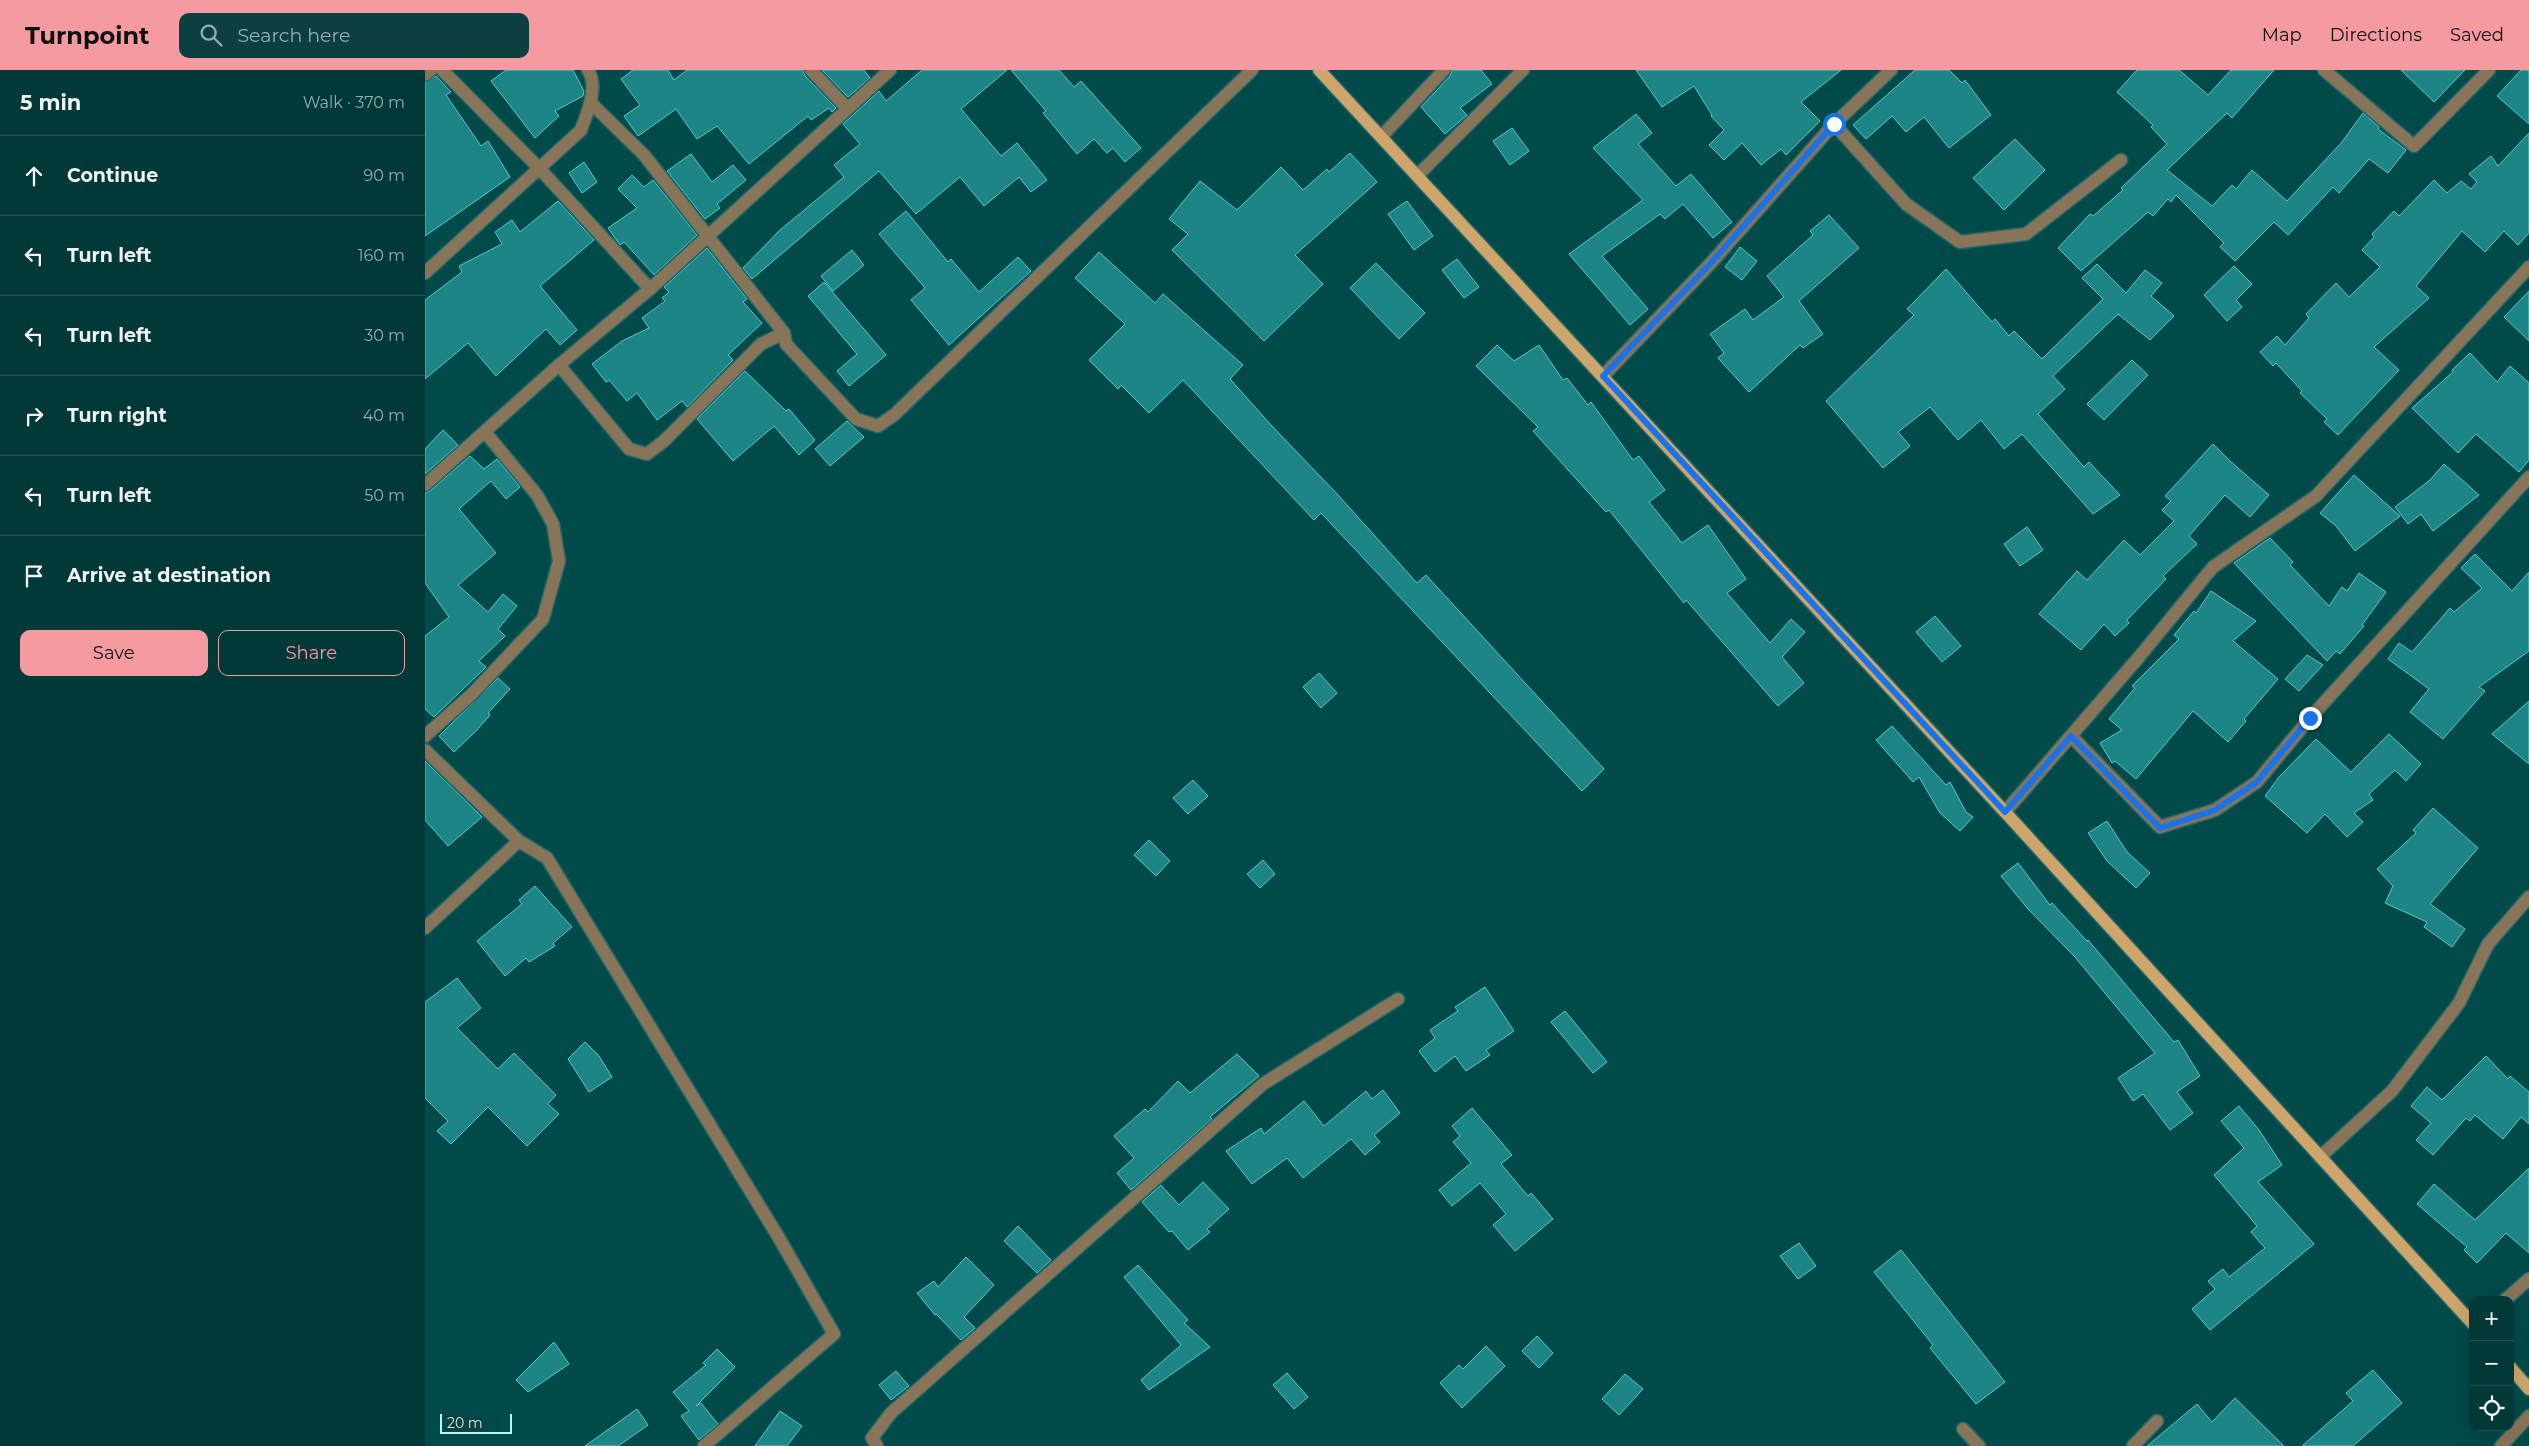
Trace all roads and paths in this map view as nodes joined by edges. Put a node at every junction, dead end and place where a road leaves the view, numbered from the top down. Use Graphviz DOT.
graph roads {
  1 [pos="431,70"];
  2 [pos="442,70"];
  3 [pos="811,70"];
  4 [pos="890,70"];
  5 [pos="1252,70"];
  6 [pos="1444,70"];
  7 [pos="1523,70"];
  8 [pos="1891,70"];
  9 [pos="2324,70"];
  10 [pos="2489,70"];
  11 [pos="592,71"];
  12 [pos="1326,73"];
  13 [pos="425,75"];
  14 [pos="591,103"];
  15 [pos="847,108"];
  16 [pos="1834,124"];
  17 [pos="1382,136"];
  18 [pos="2121,160"];
  19 [pos="539,168"];
  20 [pos="1418,176"];
  21 [pos="707,236"];
  22 [pos="2529,267"];
  23 [pos="425,273"];
  24 [pos="650,288"];
  25 [pos="784,333"];
  26 [pos="559,366"];
  27 [pos="1603,376"];
  28 [pos="485,432"];
  29 [pos="2529,477"];
  30 [pos="425,485"];
  31 [pos="425,736"];
  32 [pos="2071,736"];
  33 [pos="425,750"];
  34 [pos="2005,812"];
  35 [pos="519,841"];
  36 [pos="2529,897"];
  37 [pos="425,928"];
  38 [pos="1398,998"];
  39 [pos="2320,1157"];
  40 [pos="2529,1279"];
  41 [pos="2510,1296"];
  42 [pos="2469,1320"];
  43 [pos="2514,1372"];
  44 [pos="2529,1389"];
  45 [pos="2529,1416"];
  46 [pos="2157,1421"];
  47 [pos="1963,1429"];
  48 [pos="705,1446"];
  49 [pos="877,1446"];
  50 [pos="1979,1446"];
  51 [pos="2133,1446"];
  52 [pos="2501,1446"];
  1 -- 13 [label="street"];
  2 -- 19 [label="street"];
  3 -- 15 [label="street"];
  4 -- 15 [label="street"];
  5 -- 25 [label="street"];
  6 -- 17 [label="street"];
  7 -- 20 [label="street"];
  8 -- 16 [label="street"];
  9 -- 10 [label="street"];
  11 -- 14 [label="street"];
  12 -- 17 [label="main road"];
  14 -- 19 [label="street"];
  14 -- 21 [label="street"];
  15 -- 21 [label="street"];
  16 -- 18 [label="street"];
  16 -- 27 [label="street"];
  17 -- 20 [label="main road"];
  19 -- 23 [label="street"];
  19 -- 24 [label="street"];
  20 -- 27 [label="main road"];
  21 -- 24 [label="street"];
  21 -- 25 [label="street"];
  22 -- 32 [label="street"];
  24 -- 26 [label="street"];
  25 -- 26 [label="street"];
  26 -- 28 [label="street"];
  27 -- 34 [label="main road"];
  28 -- 30 [label="street"];
  28 -- 31 [label="street"];
  29 -- 32 [label="street"];
  32 -- 34 [label="street"];
  33 -- 35 [label="street"];
  34 -- 39 [label="main road"];
  35 -- 37 [label="street"];
  35 -- 48 [label="street"];
  36 -- 39 [label="street"];
  38 -- 49 [label="street"];
  39 -- 42 [label="main road"];
  40 -- 41 [label="street"];
  43 -- 44 [label="main road"];
  45 -- 52 [label="street"];
  46 -- 51 [label="street"];
  47 -- 50 [label="street"];
}
